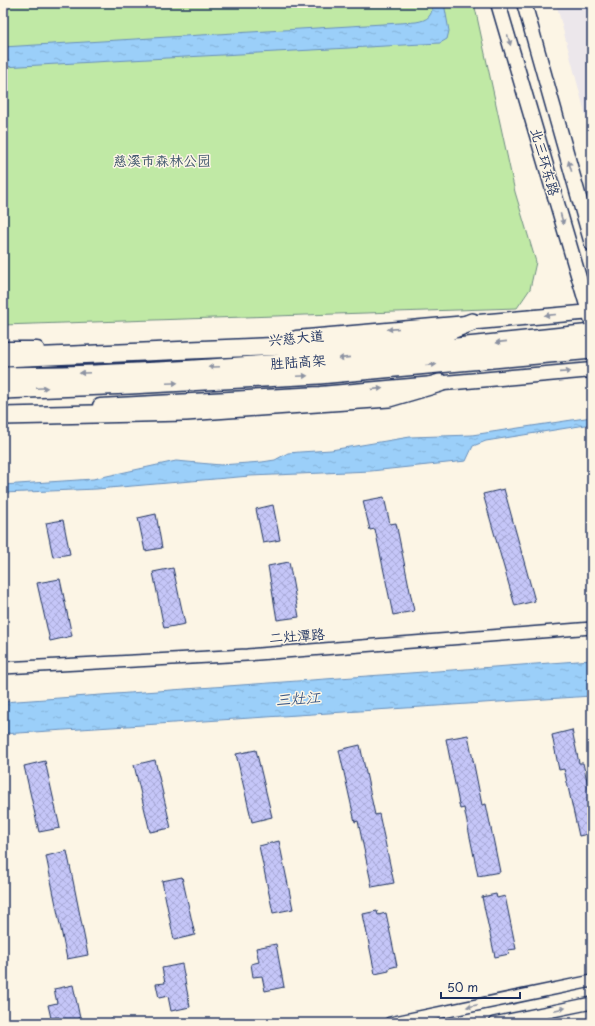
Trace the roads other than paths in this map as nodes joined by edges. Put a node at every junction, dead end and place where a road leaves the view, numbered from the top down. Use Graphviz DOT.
graph roads {
  1 [pos="498,3"];
  2 [pos="524,3"];
  3 [pos="592,244"];
  4 [pos="591,315"];
  5 [pos="472,322"];
  6 [pos="592,333"];
  7 [pos="3,349"];
  8 [pos="592,350"];
  9 [pos="3,358"];
  10 [pos="592,370"];
  11 [pos="3,376"];
  12 [pos="440,383"];
  13 [pos="3,390"];
  14 [pos="3,409"];
  15 [pos="3,416"];
  16 [pos="592,628"];
  17 [pos="3,668"];
  18 [pos="592,981"];
  19 [pos="592,1003"];
  20 [pos="390,1023"];
  21 [pos="494,1023"];
  1 -- 4 [label="main road, 北三环东路, one-way"];
  3 -- 2 [label="main road, 北三环东路, one-way"];
  4 -- 5 [label="main road, 兴慈大道, one-way"];
  5 -- 7 [label="main road, 兴慈大道, one-way"];
  5 -- 9 [label="highway"];
  6 -- 11 [label="highway, 胜陆高架, one-way"];
  13 -- 8 [label="highway, 胜陆高架, one-way"];
  12 -- 10 [label="main road, one-way"];
  14 -- 12 [label="main road, one-way"];
  12 -- 15 [label="highway"];
  16 -- 17 [label="street, 二灶潭路"];
  18 -- 20 [label="street, one-way"];
  21 -- 19 [label="street, one-way"];
}
